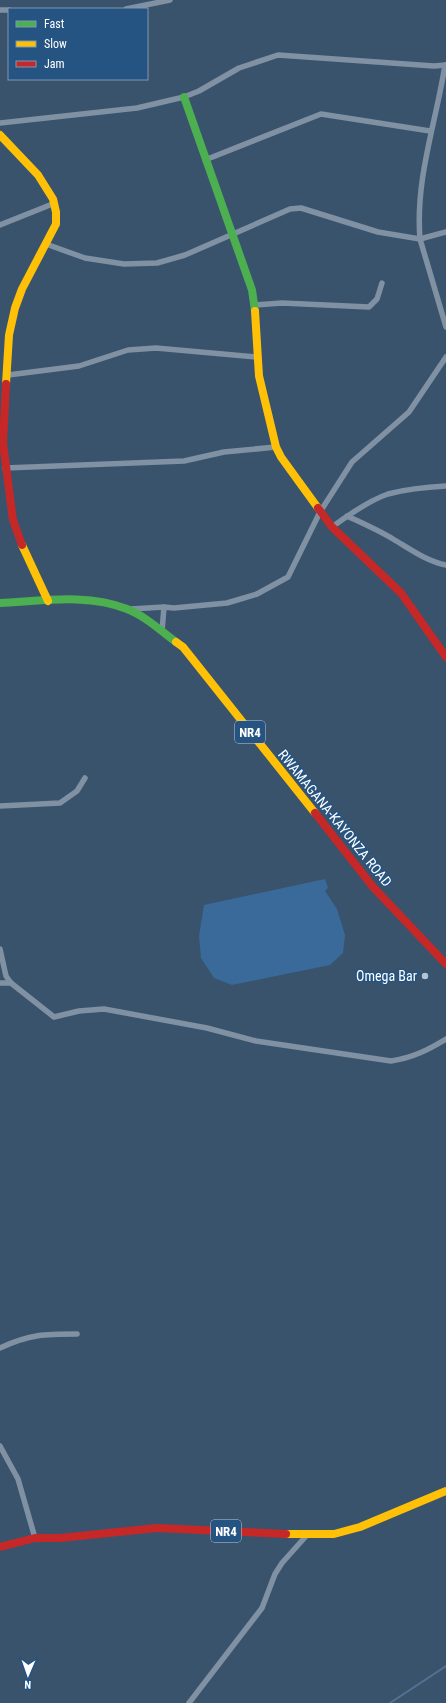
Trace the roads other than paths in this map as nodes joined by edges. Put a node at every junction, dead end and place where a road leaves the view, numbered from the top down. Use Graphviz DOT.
graph roads {
  1 [pos="170,0"];
  2 [pos="154,2"];
  3 [pos="130,8"];
  4 [pos="446,65"];
  5 [pos="184,97"];
  6 [pos="0,123"];
  7 [pos="430,131"];
  8 [pos="0,135"];
  9 [pos="205,160"];
  10 [pos="55,204"];
  11 [pos="0,225"];
  12 [pos="446,232"];
  13 [pos="232,236"];
  14 [pos="420,239"];
  15 [pos="46,244"];
  16 [pos="382,283"];
  17 [pos="255,305"];
  18 [pos="446,327"];
  19 [pos="257,357"];
  20 [pos="446,357"];
  21 [pos="8,375"];
  22 [pos="276,447"];
  23 [pos="5,468"];
  24 [pos="446,486"];
  25 [pos="320,512"];
  26 [pos="348,516"];
  27 [pos="332,527"];
  28 [pos="446,565"];
  29 [pos="48,601"];
  30 [pos="0,603"];
  31 [pos="164,607"];
  32 [pos="128,609"];
  33 [pos="162,631"];
  34 [pos="446,657"];
  35 [pos="85,778"];
  36 [pos="0,806"];
  37 [pos="0,949"];
  38 [pos="446,964"];
  39 [pos="0,983"];
  40 [pos="11,983"];
  41 [pos="446,1039"];
  42 [pos="77,1334"];
  43 [pos="0,1348"];
  44 [pos="0,1446"];
  45 [pos="446,1491"];
  46 [pos="308,1535"];
  47 [pos="35,1538"];
  48 [pos="0,1548"];
  49 [pos="189,1703"];
  1 -- 2 [label="street"];
  2 -- 3 [label="street"];
  4 -- 5 [label="street"];
  4 -- 7 [label="street"];
  5 -- 6 [label="street"];
  5 -- 9 [label="main road"];
  7 -- 9 [label="street"];
  7 -- 14 [label="street"];
  8 -- 10 [label="main road"];
  9 -- 13 [label="main road"];
  10 -- 11 [label="street"];
  10 -- 15 [label="main road"];
  12 -- 14 [label="street"];
  13 -- 14 [label="street"];
  13 -- 15 [label="street"];
  13 -- 17 [label="main road"];
  14 -- 18 [label="street"];
  15 -- 21 [label="main road"];
  16 -- 17 [label="street"];
  17 -- 19 [label="main road"];
  19 -- 21 [label="street"];
  19 -- 22 [label="main road"];
  20 -- 25 [label="street"];
  21 -- 23 [label="main road"];
  22 -- 23 [label="street"];
  22 -- 25 [label="main road"];
  23 -- 29 [label="main road"];
  24 -- 26 [label="street"];
  25 -- 27 [label="main road"];
  25 -- 31 [label="street"];
  26 -- 27 [label="street"];
  26 -- 28 [label="street"];
  27 -- 34 [label="main road"];
  29 -- 30 [label="main road, RWAMAGANA-KAYONZA ROAD / NR4"];
  29 -- 32 [label="main road, RWAMAGANA-KAYONZA ROAD / NR4"];
  31 -- 32 [label="street"];
  31 -- 33 [label="street"];
  32 -- 33 [label="main road, RWAMAGANA-KAYONZA ROAD / NR4"];
  33 -- 38 [label="main road, RWAMAGANA-KAYONZA ROAD / NR4"];
  35 -- 36 [label="street"];
  37 -- 40 [label="street"];
  39 -- 40 [label="street"];
  40 -- 41 [label="street"];
  42 -- 43 [label="street"];
  44 -- 47 [label="street"];
  45 -- 46 [label="main road, NR4"];
  46 -- 47 [label="main road, NR4"];
  46 -- 49 [label="street"];
  47 -- 48 [label="main road, NR4"];
}
